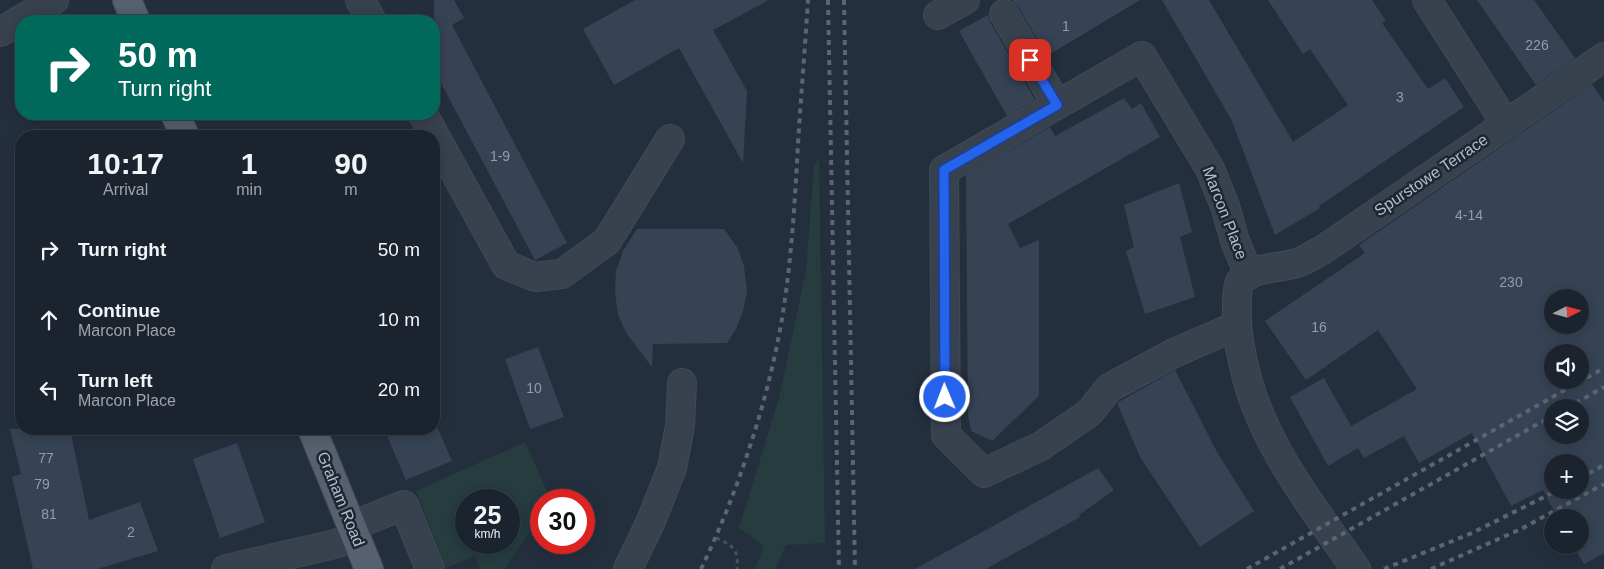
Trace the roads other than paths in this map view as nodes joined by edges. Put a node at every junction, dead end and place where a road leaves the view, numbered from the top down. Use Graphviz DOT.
graph roads {
  1 [pos="54,0"];
  2 [pos="127,0"];
  3 [pos="360,0"];
  4 [pos="965,0"];
  5 [pos="1428,0"];
  6 [pos="1004,14"];
  7 [pos="29,15"];
  8 [pos="133,15"];
  9 [pos="369,15"];
  10 [pos="938,15"];
  11 [pos="15,23"];
  12 [pos="0,32"];
  13 [pos="1604,56"];
  14 [pos="1057,105"];
  15 [pos="1506,124"];
  16 [pos="670,139"];
  17 [pos="440,145"];
  18 [pos="1249,275"];
  19 [pos="1236,326"];
  20 [pos="682,383"];
  21 [pos="315,435"];
  22 [pos="355,531"];
  23 [pos="226,569"];
  24 [pos="369,569"];
  25 [pos="430,569"];
  26 [pos="628,569"];
  27 [pos="1356,569"];
  1 -- 7 [label="street"];
  2 -- 8 [label="main road"];
  3 -- 9 [label="street"];
  4 -- 10 [label="street"];
  5 -- 15 [label="street"];
  6 -- 14 [label="street"];
  11 -- 12 [label="street"];
  13 -- 15 [label="street, Spurstowe Terrace"];
  14 -- 18 [label="street, Marcon Place"];
  14 -- 19 [label="street, Marcon Place"];
  15 -- 18 [label="street, Spurstowe Terrace"];
  16 -- 17 [label="street"];
  18 -- 19 [label="street, Marcon Place"];
  19 -- 27 [label="street, Marcon Place"];
  20 -- 26 [label="street"];
  21 -- 22 [label="main road, Graham Road"];
  22 -- 23 [label="street"];
  22 -- 24 [label="main road, Graham Road"];
  22 -- 25 [label="street"];
}
